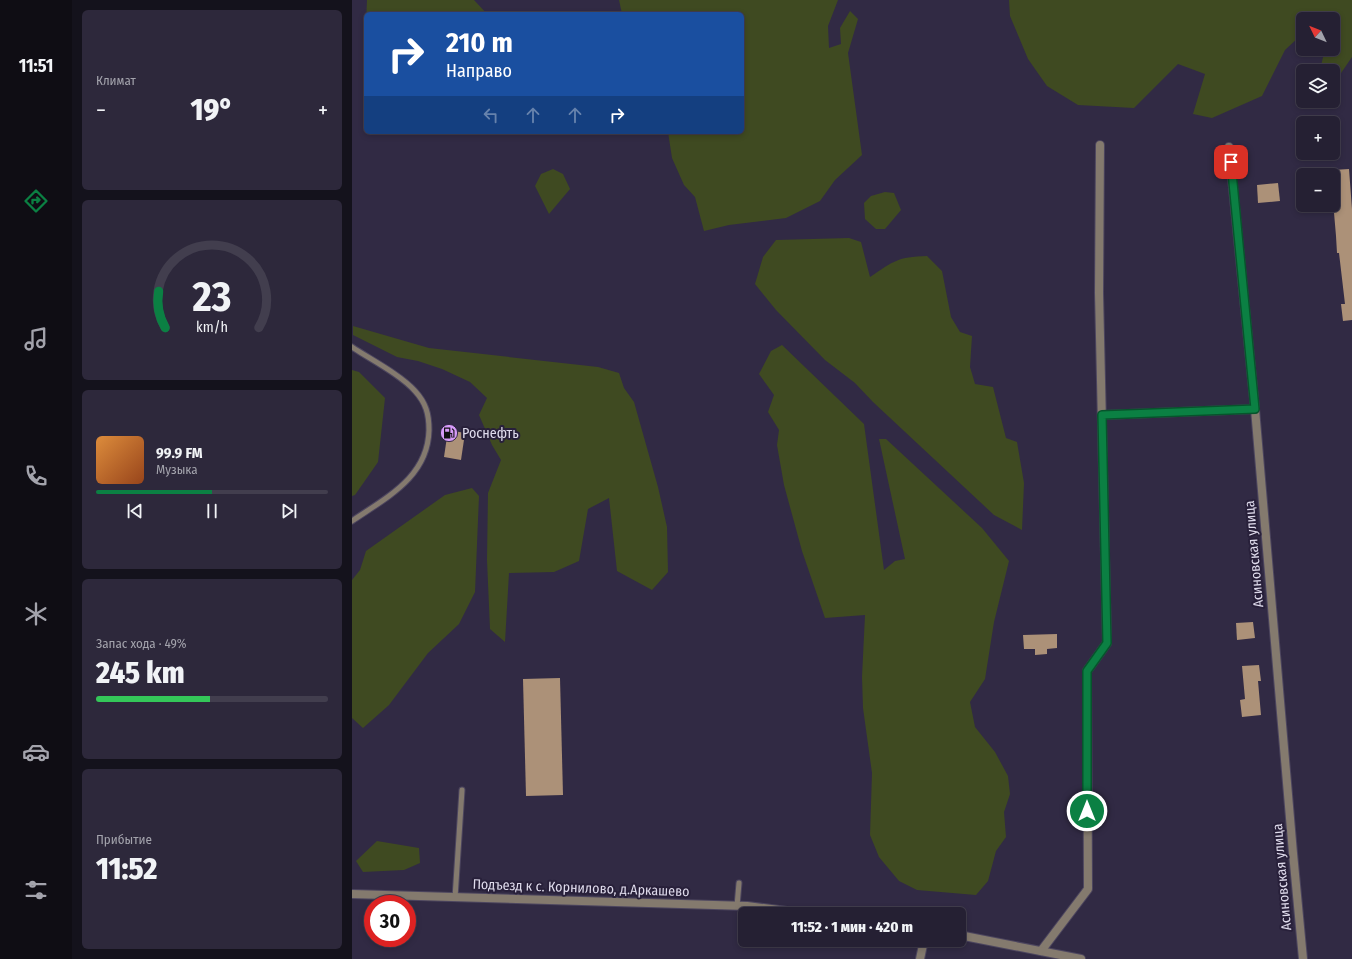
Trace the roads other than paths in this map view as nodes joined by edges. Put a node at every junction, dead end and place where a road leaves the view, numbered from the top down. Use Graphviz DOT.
graph roads {
  1 [pos="1100,145"];
  2 [pos="1229,147"];
  3 [pos="352,348"];
  4 [pos="1255,409"];
  5 [pos="1102,415"];
  6 [pos="352,521"];
  7 [pos="462,790"];
  8 [pos="739,883"];
  9 [pos="352,894"];
  10 [pos="455,898"];
  11 [pos="737,906"];
  12 [pos="746,907"];
  13 [pos="966,936"];
  14 [pos="923,947"];
  15 [pos="1041,951"];
  16 [pos="920,959"];
  17 [pos="1081,959"];
  18 [pos="1303,959"];
  1 -- 5 [label="street"];
  2 -- 4 [label="street, Асиновская улица"];
  3 -- 6 [label="lane"];
  4 -- 5 [label="street"];
  4 -- 18 [label="street, Асиновская улица"];
  5 -- 15 [label="street"];
  7 -- 10 [label="lane"];
  8 -- 11 [label="lane"];
  9 -- 10 [label="street, Подъезд к с. Корнилово, д.Аркашево"];
  10 -- 11 [label="street, Подъезд к с. Корнилово, д.Аркашево"];
  11 -- 12 [label="street, Подъезд к с. Корнилово, д.Аркашево"];
  13 -- 15 [label="street"];
  14 -- 16 [label="street"];
  15 -- 17 [label="street"];
}
